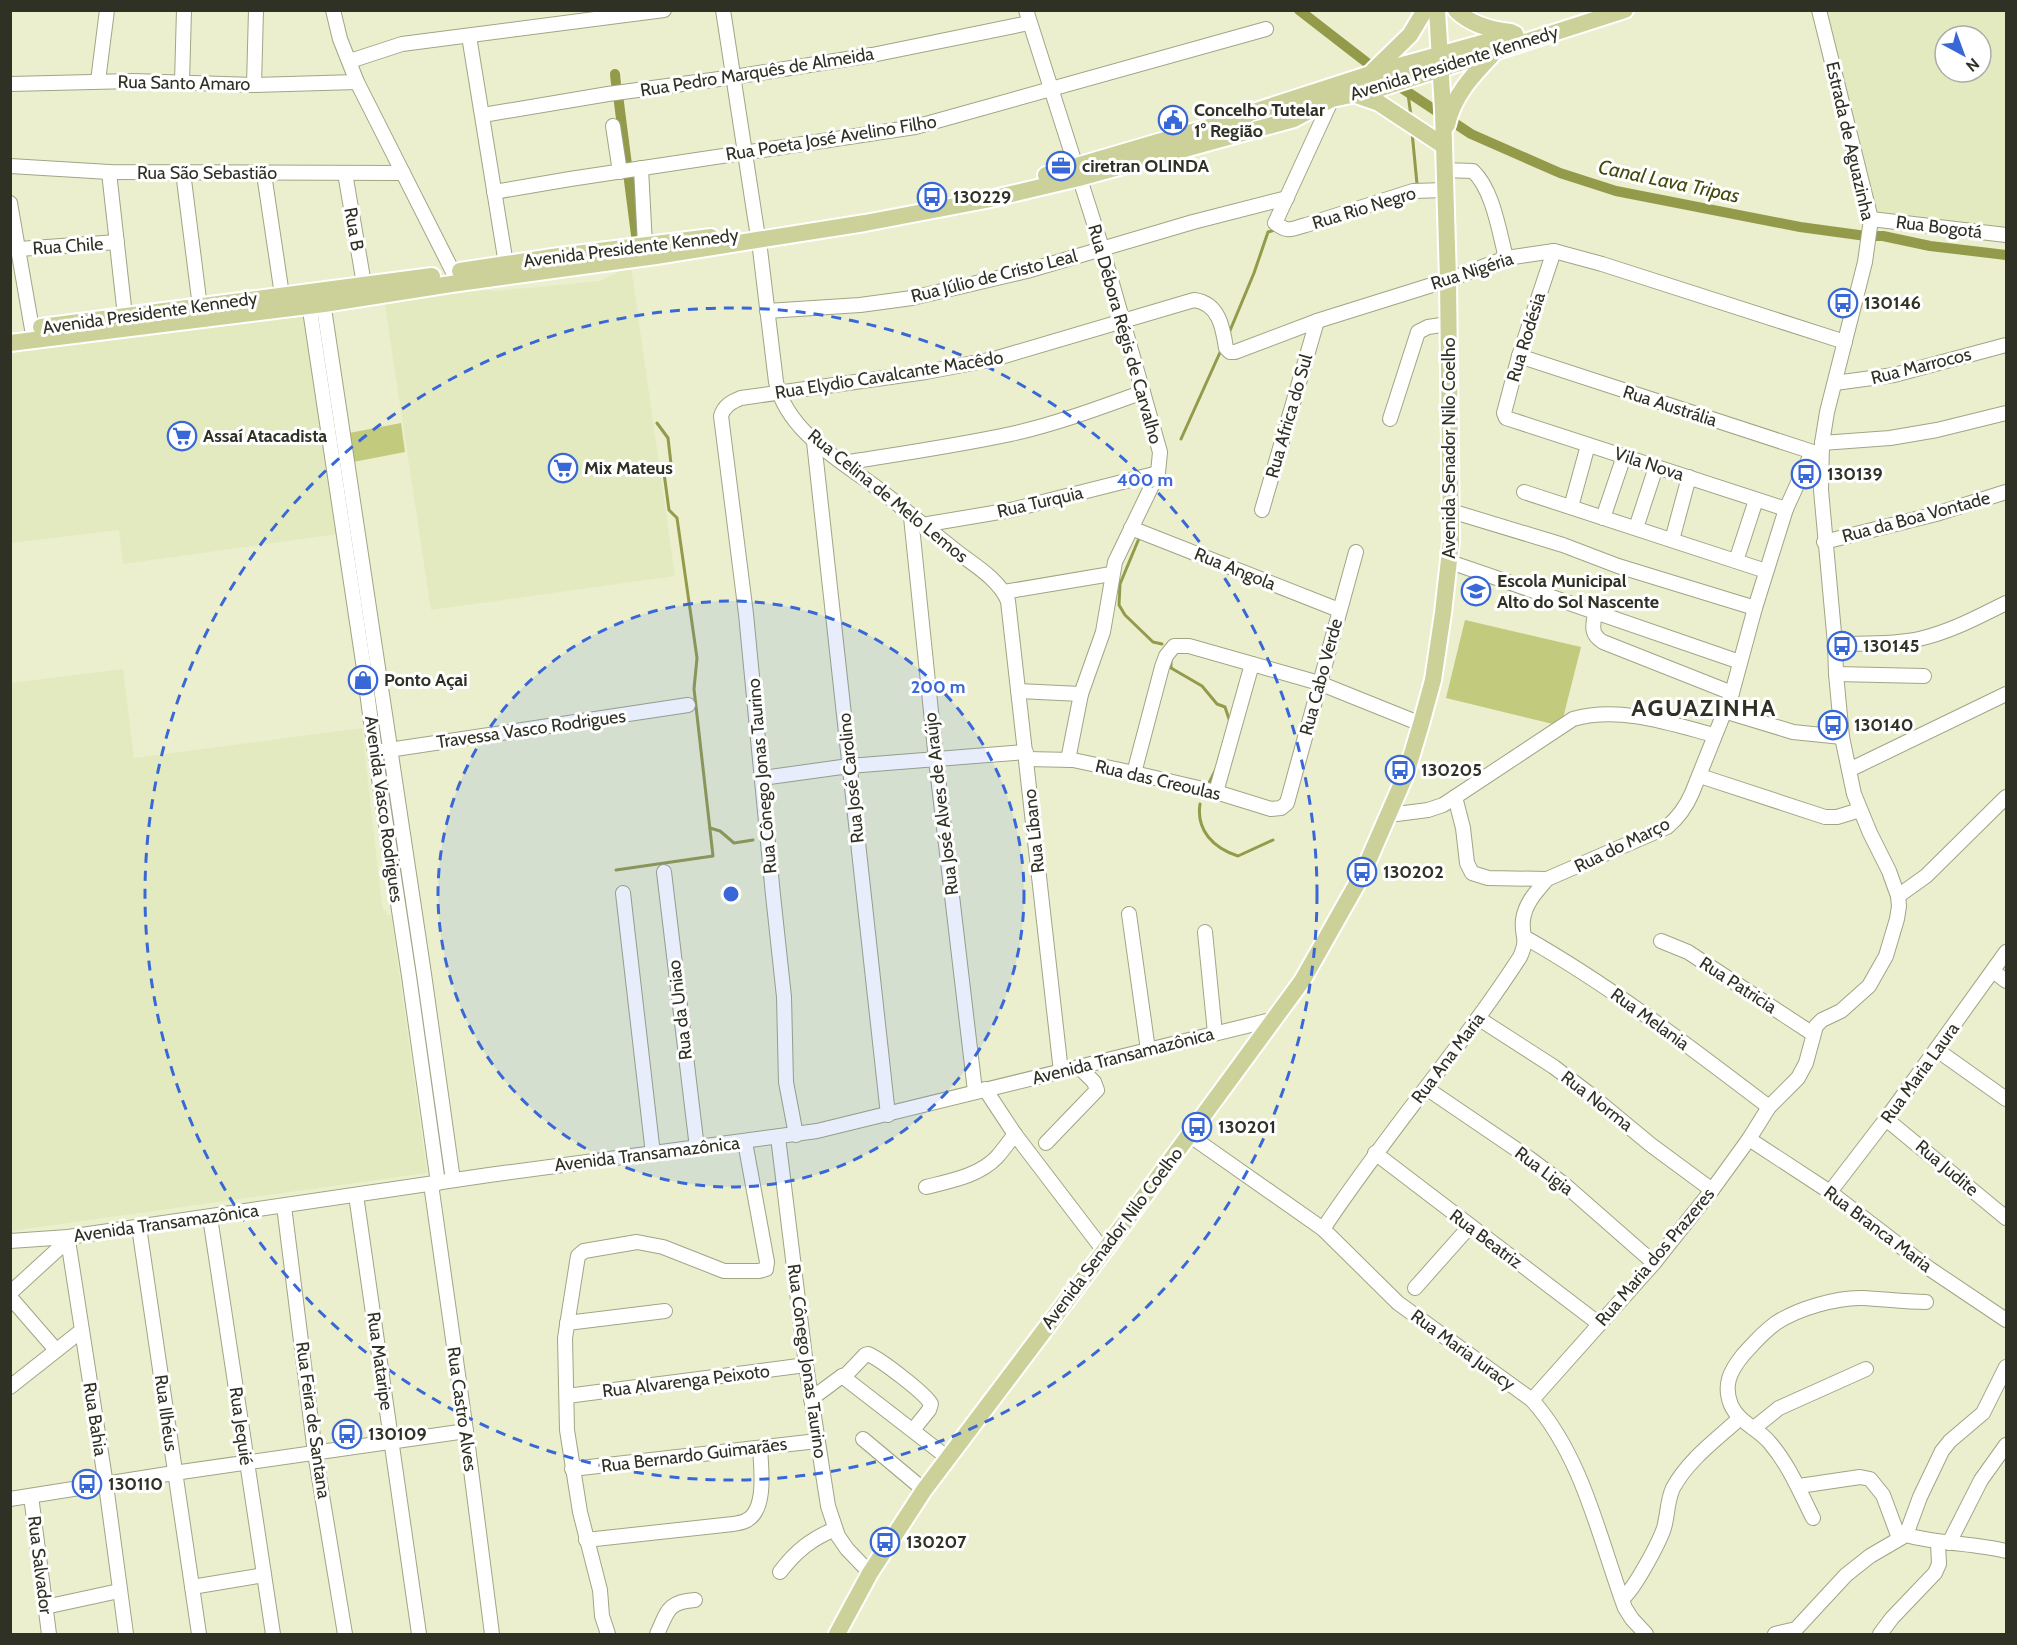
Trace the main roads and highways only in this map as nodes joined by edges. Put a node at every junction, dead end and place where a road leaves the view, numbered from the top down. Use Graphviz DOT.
graph roads {
  1 [pos="1425,10"];
  2 [pos="1437,10"];
  3 [pos="1456,10"];
  4 [pos="1592,10"];
  5 [pos="1625,10"];
  6 [pos="1518,33"];
  7 [pos="1494,52"];
  8 [pos="1440,62"];
  9 [pos="1391,64"];
  10 [pos="1368,80"];
  11 [pos="1353,93"];
  12 [pos="1328,94"];
  13 [pos="1446,112"];
  14 [pos="1247,124"];
  15 [pos="1443,140"];
  16 [pos="1077,172"];
  17 [pos="758,236"];
  18 [pos="316,299"];
  19 [pos="10,331"];
  20 [pos="10,343"];
  21 [pos="837,1635"];
  1 -- 9 [label="main road"];
  2 -- 8 [label="main road, Avenida Senador Nilo Coelho"];
  3 -- 6 [label="main road"];
  4 -- 6 [label="main road, Avenida Presidente Kennedy"];
  5 -- 7 [label="main road, Avenida Presidente Kennedy"];
  6 -- 8 [label="main road, Avenida Presidente Kennedy"];
  7 -- 8 [label="main road, Avenida Presidente Kennedy"];
  7 -- 13 [label="main road"];
  8 -- 9 [label="main road, Avenida Presidente Kennedy"];
  8 -- 10 [label="main road, Avenida Presidente Kennedy"];
  8 -- 13 [label="main road, Avenida Senador Nilo Coelho"];
  9 -- 10 [label="main road, Avenida Presidente Kennedy"];
  10 -- 11 [label="main road, Avenida Presidente Kennedy"];
  10 -- 12 [label="main road, Avenida Presidente Kennedy"];
  11 -- 12 [label="main road, Avenida Presidente Kennedy"];
  11 -- 15 [label="main road"];
  12 -- 14 [label="main road, Avenida Presidente Kennedy"];
  13 -- 15 [label="main road, Avenida Senador Nilo Coelho"];
  14 -- 16 [label="main road, Avenida Presidente Kennedy"];
  14 -- 16 [label="main road, Avenida Presidente Kennedy"];
  15 -- 21 [label="main road, Avenida Senador Nilo Coelho"];
  16 -- 17 [label="main road, Avenida Presidente Kennedy"];
  17 -- 18 [label="main road, Avenida Presidente Kennedy"];
  17 -- 18 [label="main road, Avenida Presidente Kennedy"];
  18 -- 19 [label="main road, Avenida Presidente Kennedy"];
  18 -- 20 [label="main road, Avenida Presidente Kennedy"];
}
